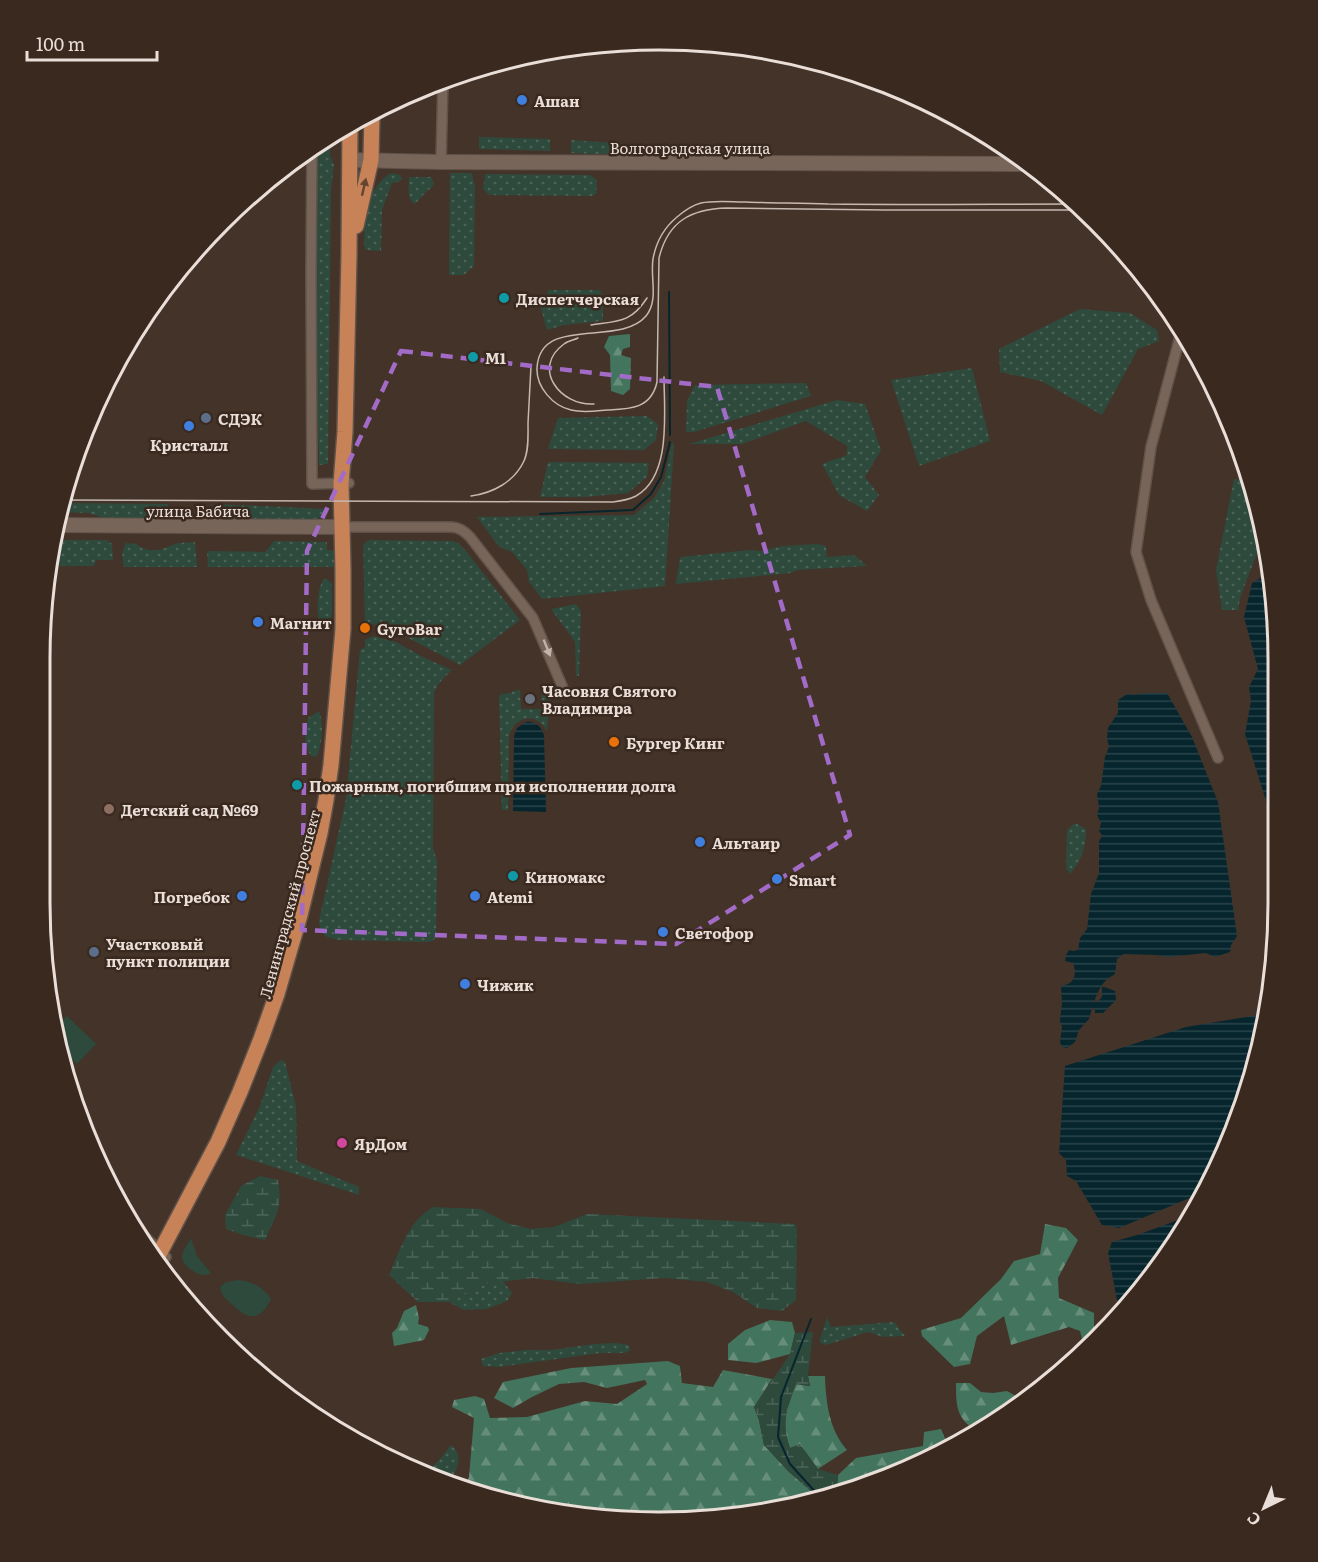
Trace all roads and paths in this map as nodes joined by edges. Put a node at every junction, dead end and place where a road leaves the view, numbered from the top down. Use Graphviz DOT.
graph roads {
  1 [pos="443,90"];
  2 [pos="372,121"];
  3 [pos="350,133"];
  4 [pos="312,158"];
  5 [pos="350,160"];
  6 [pos="370,160"];
  7 [pos="441,162"];
  8 [pos="1016,165"];
  9 [pos="349,255"];
  10 [pos="1179,341"];
  11 [pos="345,483"];
  12 [pos="64,525"];
  13 [pos="346,527"];
  14 [pos="564,688"];
  15 [pos="1218,758"];
  16 [pos="162,1256"];
  1 -- 7 [label="street"];
  2 -- 6 [label="main road, Ленинградский проспект"];
  3 -- 5 [label="main road, Ленинградский проспект"];
  4 -- 11 [label="street"];
  5 -- 6 [label="street, Волгоградская улица"];
  5 -- 9 [label="main road, Ленинградский проспект"];
  6 -- 7 [label="street, Волгоградская улица"];
  9 -- 6 [label="main road, Ленинградский проспект, one-way"];
  7 -- 8 [label="street, Волгоградская улица"];
  9 -- 11 [label="main road, Ленинградский проспект"];
  10 -- 15 [label="street"];
  11 -- 13 [label="main road, Ленинградский проспект"];
  12 -- 13 [label="street, улица Бабича"];
  13 -- 14 [label="street, one-way"];
  13 -- 16 [label="main road, Ленинградский проспект"];
}
